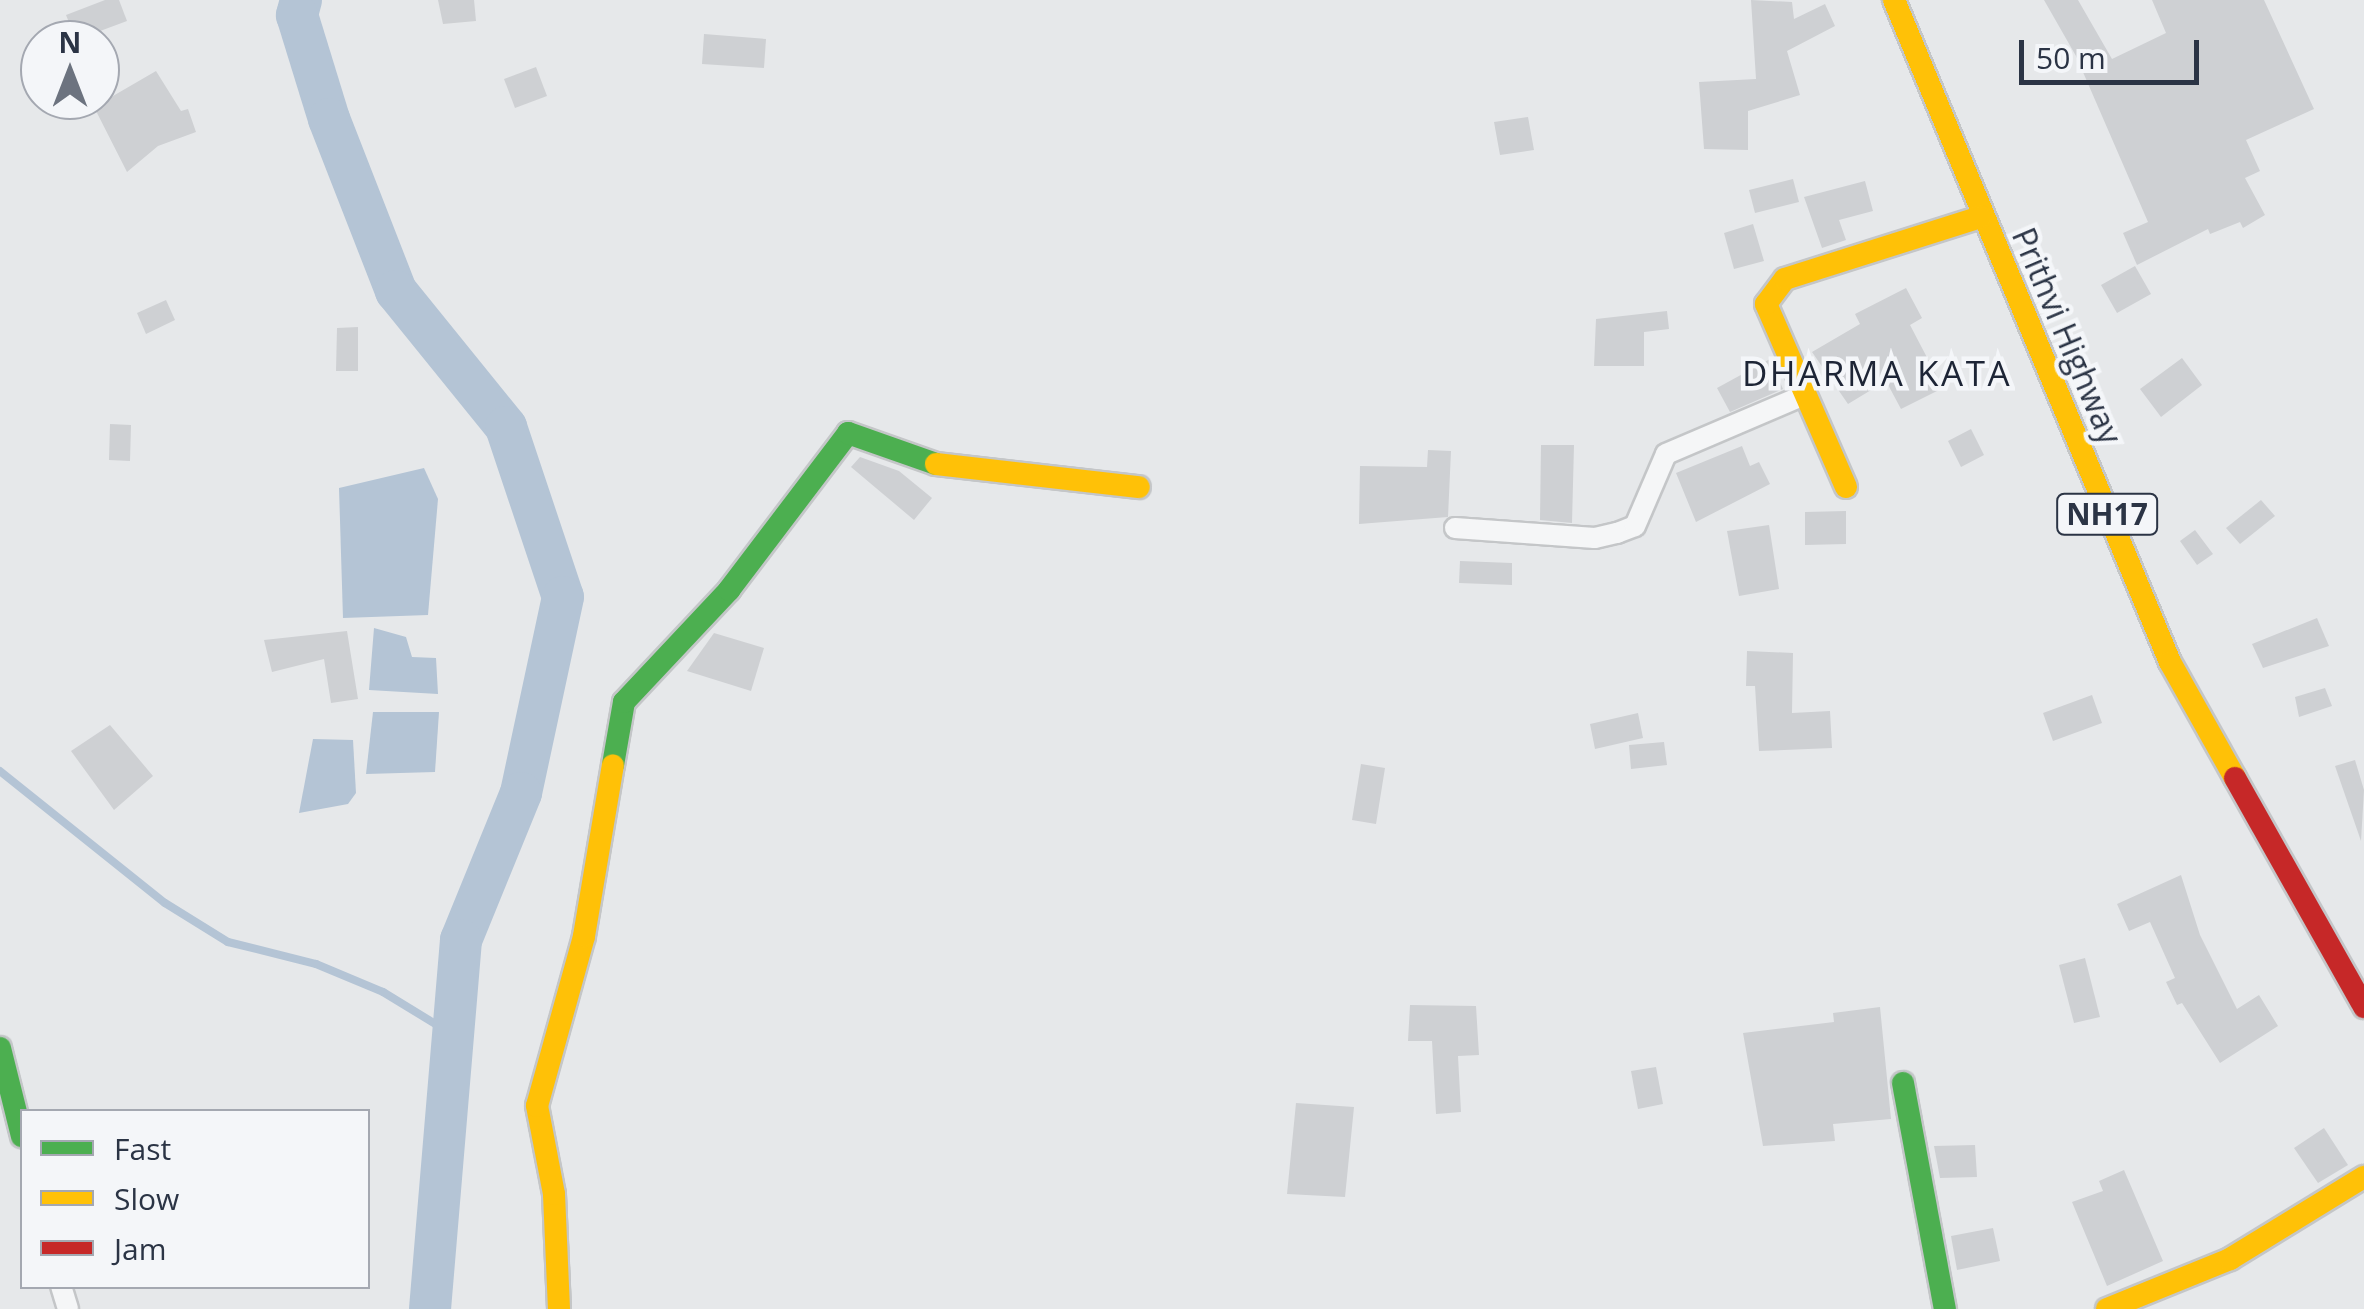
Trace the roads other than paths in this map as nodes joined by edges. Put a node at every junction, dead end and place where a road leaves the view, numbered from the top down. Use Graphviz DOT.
graph roads {
  1 [pos="1894,0"];
  2 [pos="1980,217"];
  3 [pos="1804,395"];
  4 [pos="1139,487"];
  5 [pos="1846,487"];
  6 [pos="1455,528"];
  7 [pos="2364,1007"];
  8 [pos="0,1048"];
  9 [pos="1903,1082"];
  10 [pos="20,1128"];
  11 [pos="2364,1177"];
  12 [pos="559,1309"];
  13 [pos="1945,1309"];
  14 [pos="2108,1309"];
  1 -- 2 [label="main road, Prithvi Highway / NH17"];
  2 -- 3 [label="main road"];
  2 -- 7 [label="main road, Prithvi Highway / NH17"];
  3 -- 5 [label="main road"];
  3 -- 6 [label="street"];
  4 -- 12 [label="main road"];
  8 -- 10 [label="main road"];
  9 -- 13 [label="main road"];
  11 -- 14 [label="main road"];
}
